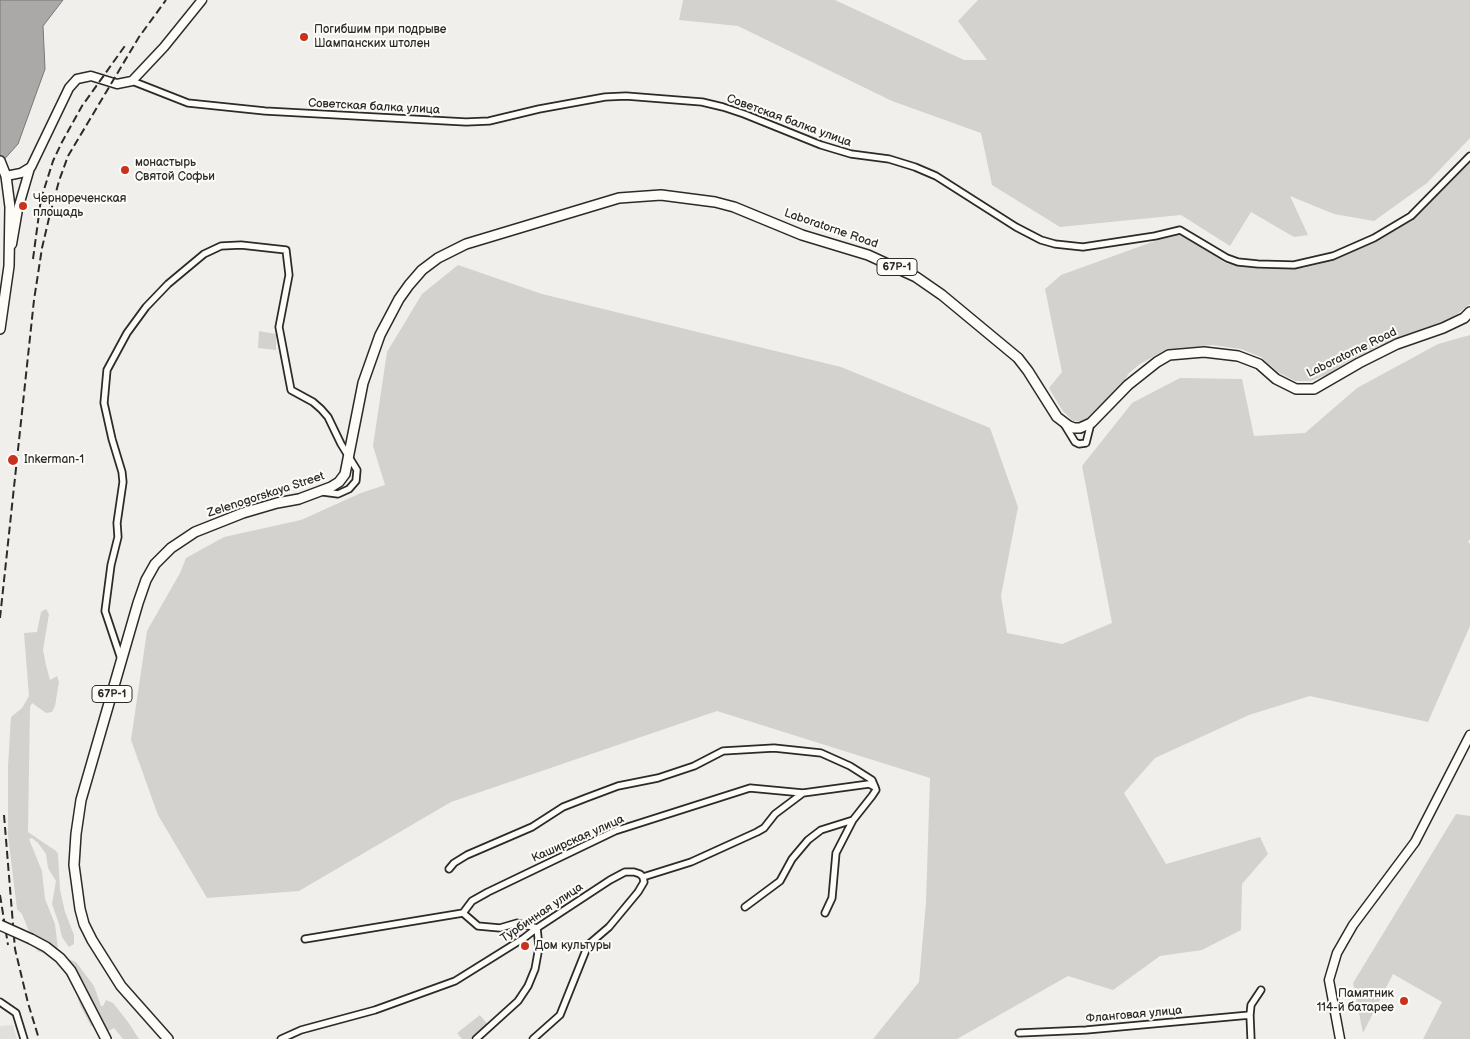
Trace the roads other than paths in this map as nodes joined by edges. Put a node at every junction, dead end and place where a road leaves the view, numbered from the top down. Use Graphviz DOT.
graph roads {
  1 [pos="202,0"];
  2 [pos="132,82"];
  3 [pos="1470,156"];
  4 [pos="1,163"];
  5 [pos="31,167"];
  6 [pos="6,176"];
  7 [pos="9,266"];
  8 [pos="1470,312"];
  9 [pos="0,329"];
  10 [pos="1063,422"];
  11 [pos="1091,423"];
  12 [pos="351,447"];
  13 [pos="348,457"];
  14 [pos="321,491"];
  15 [pos="121,659"];
  16 [pos="1470,735"];
  17 [pos="872,785"];
  18 [pos="803,793"];
  19 [pos="853,820"];
  20 [pos="449,869"];
  21 [pos="643,877"];
  22 [pos="745,907"];
  23 [pos="825,913"];
  24 [pos="463,914"];
  25 [pos="0,925"];
  26 [pos="537,928"];
  27 [pos="305,939"];
  28 [pos="1261,990"];
  29 [pos="0,1002"];
  30 [pos="1250,1015"];
  31 [pos="1019,1033"];
  32 [pos="24,1039"];
  33 [pos="106,1039"];
  34 [pos="168,1039"];
  35 [pos="281,1039"];
  36 [pos="476,1039"];
  37 [pos="533,1039"];
  38 [pos="1251,1039"];
  39 [pos="1340,1039"];
  1 -- 2 [label="main road"];
  2 -- 3 [label="street, Советская балка улица"];
  2 -- 5 [label="main road"];
  4 -- 6 [label="main road"];
  5 -- 6 [label="main road"];
  5 -- 7 [label="main road"];
  6 -- 7 [label="main road"];
  7 -- 9 [label="main road"];
  8 -- 11 [label="main road, Laboratorne Road"];
  10 -- 11 [label="main road"];
  10 -- 11 [label="street"];
  10 -- 12 [label="main road, Laboratorne Road / 67Р-1"];
  12 -- 13 [label="main road, Zelenogorskaya Street / 67Р-1"];
  13 -- 14 [label="main road, Zelenogorskaya Street / 67Р-1"];
  13 -- 14 [label="street"];
  13 -- 15 [label="street"];
  14 -- 15 [label="main road, Zelenogorskaya Street / 67Р-1"];
  15 -- 34 [label="main road, Zelenogorskaya Street / 67Р-1"];
  16 -- 39 [label="main road"];
  17 -- 18 [label="street, Каширская улица"];
  17 -- 19 [label="street"];
  17 -- 20 [label="street"];
  18 -- 21 [label="street, Турбинная улица"];
  18 -- 24 [label="street, Каширская улица"];
  19 -- 22 [label="street"];
  19 -- 23 [label="street"];
  21 -- 26 [label="street, Турбинная улица"];
  21 -- 37 [label="street"];
  24 -- 26 [label="street"];
  24 -- 27 [label="street"];
  25 -- 33 [label="main road, bridge"];
  26 -- 35 [label="street, Турбинная улица"];
  26 -- 36 [label="street"];
  28 -- 30 [label="street"];
  29 -- 32 [label="street"];
  30 -- 31 [label="street, Фланговая улица"];
  30 -- 38 [label="street"];
}
